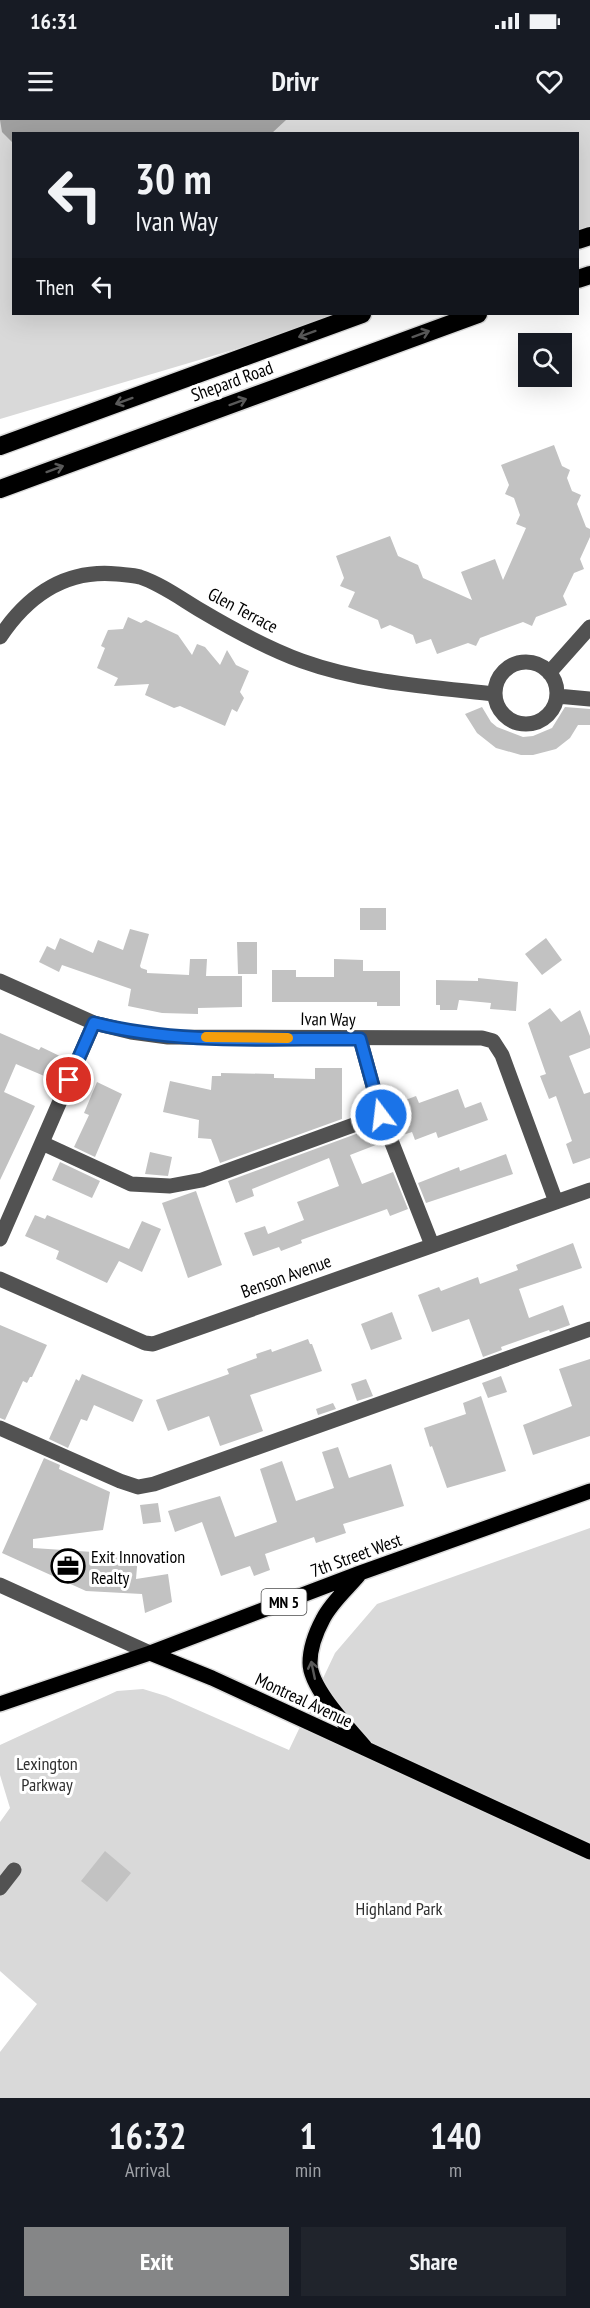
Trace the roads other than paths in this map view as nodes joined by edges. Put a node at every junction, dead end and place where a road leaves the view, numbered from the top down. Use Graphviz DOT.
graph roads {
  1 [pos="359,315"];
  2 [pos="475,315"];
  3 [pos="0,446"];
  4 [pos="0,489"];
  5 [pos="590,627"];
  6 [pos="0,637"];
  7 [pos="549,674"];
  8 [pos="495,694"];
  9 [pos="557,696"];
  10 [pos="590,699"];
  11 [pos="0,981"];
  12 [pos="94,1023"];
  13 [pos="360,1039"];
  14 [pos="381,1115"];
  15 [pos="42,1143"];
  16 [pos="590,1190"];
  17 [pos="556,1202"];
  18 [pos="0,1239"];
  19 [pos="432,1245"];
  20 [pos="0,1279"];
  21 [pos="590,1329"];
  22 [pos="0,1428"];
  23 [pos="590,1491"];
  24 [pos="360,1573"];
  25 [pos="0,1585"];
  26 [pos="150,1653"];
  27 [pos="0,1704"];
  28 [pos="369,1751"];
  29 [pos="590,1852"];
  30 [pos="14,1870"];
  31 [pos="0,1887"];
  1 -- 3 [label="highway, Shepard Road, one-way"];
  4 -- 2 [label="highway, Shepard Road, one-way"];
  5 -- 7 [label="street"];
  6 -- 8 [label="street, Glen Terrace"];
  7 -- 8 [label="street"];
  7 -- 9 [label="street"];
  8 -- 9 [label="street"];
  9 -- 10 [label="street"];
  11 -- 12 [label="street, Ivan Way"];
  12 -- 13 [label="street, Ivan Way"];
  12 -- 15 [label="street"];
  13 -- 14 [label="street"];
  13 -- 17 [label="street, Ivan Way"];
  14 -- 15 [label="street"];
  14 -- 19 [label="street"];
  15 -- 18 [label="street"];
  16 -- 17 [label="street, Benson Avenue"];
  17 -- 19 [label="street, Benson Avenue"];
  19 -- 20 [label="street, Benson Avenue"];
  21 -- 22 [label="street"];
  23 -- 24 [label="main road, 7th Street West / MN 5"];
  24 -- 26 [label="main road, 7th Street West / MN 5"];
  28 -- 24 [label="main road, one-way"];
  25 -- 26 [label="street, Montreal Avenue"];
  26 -- 27 [label="main road, 7th Street West / MN 5"];
  26 -- 28 [label="main road, Montreal Avenue"];
  28 -- 29 [label="main road, Montreal Avenue"];
  30 -- 31 [label="street"];
}
